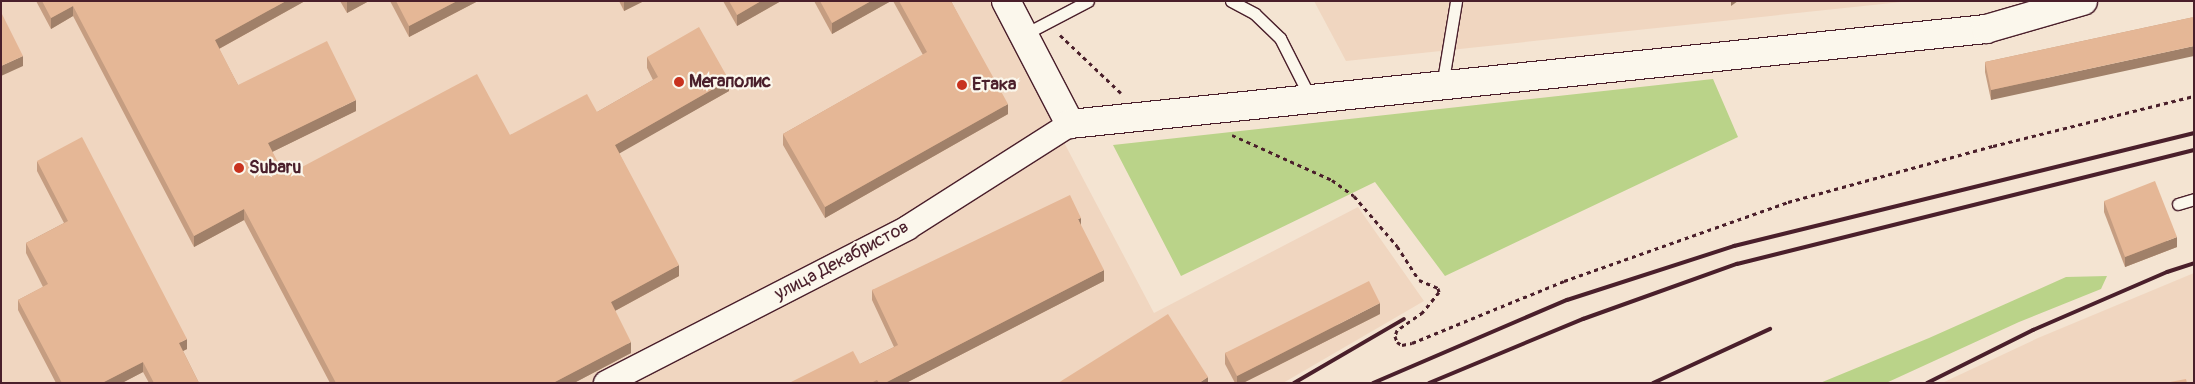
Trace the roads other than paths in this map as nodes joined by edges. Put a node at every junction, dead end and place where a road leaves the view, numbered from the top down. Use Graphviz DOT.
graph roads {
  1 [pos="1006,1"];
  2 [pos="1088,1"];
  3 [pos="1231,1"];
  4 [pos="1456,1"];
  5 [pos="2083,1"];
  6 [pos="1035,29"];
  7 [pos="1442,86"];
  8 [pos="1311,99"];
  9 [pos="1070,124"];
  10 [pos="2194,199"];
  11 [pos="2178,204"];
  12 [pos="606,383"];
  1 -- 6 [label="street"];
  2 -- 6 [label="lane"];
  3 -- 8 [label="lane"];
  4 -- 7 [label="lane"];
  5 -- 7 [label="street"];
  6 -- 9 [label="street"];
  7 -- 8 [label="street"];
  8 -- 9 [label="street"];
  9 -- 12 [label="street, улица Декабристов"];
  10 -- 11 [label="lane"];
}
